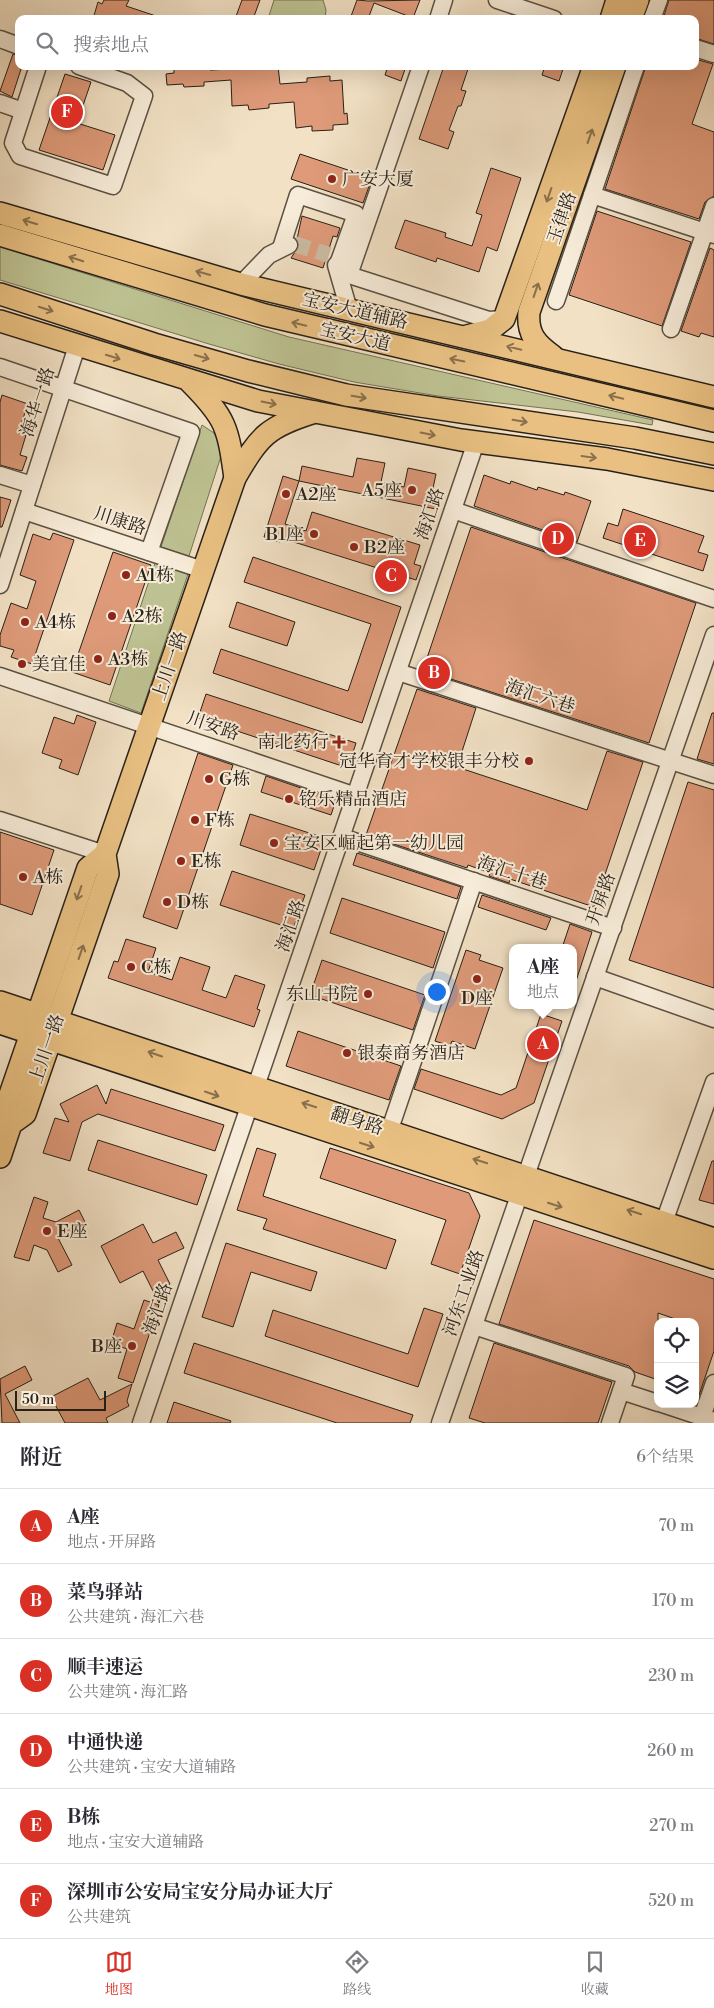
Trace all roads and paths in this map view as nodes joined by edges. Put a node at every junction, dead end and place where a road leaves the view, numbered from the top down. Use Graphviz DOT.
graph roads {
  1 [pos="444,0"];
  2 [pos="497,0"];
  3 [pos="617,0"];
  4 [pos="638,0"];
  5 [pos="659,0"];
  6 [pos="439,15"];
  7 [pos="542,15"];
  8 [pos="612,15"];
  9 [pos="632,15"];
  10 [pos="653,15"];
  11 [pos="0,40"];
  12 [pos="15,45"];
  13 [pos="699,49"];
  14 [pos="714,54"];
  15 [pos="37,70"];
  16 [pos="90,70"];
  17 [pos="420,70"];
  18 [pos="593,70"];
  19 [pos="613,70"];
  20 [pos="635,70"];
  21 [pos="0,103"];
  22 [pos="23,110"];
  23 [pos="592,194"];
  24 [pos="714,206"];
  25 [pos="0,213"];
  26 [pos="57,230"];
  27 [pos="709,234"];
  28 [pos="0,235"];
  29 [pos="241,284"];
  30 [pos="172,289"];
  31 [pos="0,294"];
  32 [pos="556,300"];
  33 [pos="349,310"];
  34 [pos="504,319"];
  35 [pos="0,321"];
  36 [pos="672,329"];
  37 [pos="465,336"];
  38 [pos="77,346"];
  39 [pos="558,359"];
  40 [pos="0,367"];
  41 [pos="187,379"];
  42 [pos="64,388"];
  43 [pos="714,396"];
  44 [pos="714,402"];
  45 [pos="652,405"];
  46 [pos="315,412"];
  47 [pos="714,421"];
  48 [pos="635,438"];
  49 [pos="476,442"];
  50 [pos="714,454"];
  51 [pos="714,474"];
  52 [pos="0,475"];
  53 [pos="234,478"];
  54 [pos="714,480"];
  55 [pos="32,485"];
  56 [pos="453,510"];
  57 [pos="24,511"];
  58 [pos="149,552"];
  59 [pos="202,570"];
  60 [pos="0,584"];
  61 [pos="714,599"];
  62 [pos="714,634"];
  63 [pos="398,672"];
  64 [pos="0,676"];
  65 [pos="149,726"];
  66 [pos="670,760"];
  67 [pos="714,775"];
  68 [pos="356,796"];
  69 [pos="0,820"];
  70 [pos="342,837"];
  71 [pos="105,854"];
  72 [pos="474,881"];
  73 [pos="612,928"];
  74 [pos="596,977"];
  75 [pos="58,986"];
  76 [pos="0,1002"];
  77 [pos="714,1019"];
  78 [pos="0,1024"];
  79 [pos="44,1027"];
  80 [pos="87,1042"];
  81 [pos="30,1067"];
  82 [pos="714,1082"];
  83 [pos="252,1097"];
  84 [pos="389,1132"];
  85 [pos="0,1157"];
  86 [pos="523,1185"];
  87 [pos="664,1222"];
  88 [pos="714,1239"];
  89 [pos="714,1258"];
  90 [pos="474,1326"];
  91 [pos="714,1382"];
  92 [pos="621,1391"];
  93 [pos="654,1402"];
  94 [pos="674,1408"];
  95 [pos="708,1419"];
  96 [pos="141,1423"];
  97 [pos="440,1423"];
  98 [pos="610,1423"];
  1 -- 6 [label="street"];
  2 -- 7 [label="street"];
  3 -- 8 [label="main road"];
  4 -- 9 [label="main road"];
  5 -- 10 [label="street"];
  11 -- 12 [label="street"];
  13 -- 14 [label="street"];
  15 -- 22 [label="street"];
  16 -- 22 [label="street"];
  17 -- 34 [label="street"];
  18 -- 34 [label="main road, 玉律路, one-way"];
  39 -- 19 [label="main road, 玉律路, one-way"];
  20 -- 23 [label="street"];
  21 -- 22 [label="street"];
  23 -- 27 [label="street"];
  23 -- 32 [label="street"];
  24 -- 27 [label="street"];
  26 -- 25 [label="main road, 宝安大道辅路, one-way"];
  29 -- 26 [label="main road, 宝安大道辅路, one-way"];
  26 -- 30 [label="main road"];
  27 -- 36 [label="street"];
  30 -- 28 [label="main road, 宝安大道, one-way"];
  29 -- 33 [label="main road, 宝安大道辅路"];
  29 -- 33 [label="street"];
  45 -- 30 [label="main road, 宝安大道, one-way"];
  31 -- 48 [label="main road, one-way"];
  33 -- 37 [label="main road, 宝安大道辅路"];
  34 -- 37 [label="main road"];
  35 -- 38 [label="main road"];
  39 -- 37 [label="main road, 宝安大道辅路, one-way"];
  38 -- 41 [label="main road, one-way"];
  38 -- 42 [label="street, 海华一路"];
  39 -- 43 [label="main road, 宝安大道辅路"];
  40 -- 42 [label="street"];
  41 -- 46 [label="main road, one-way"];
  41 -- 53 [label="main road, 上川一路"];
  42 -- 55 [label="street, 海华一路"];
  42 -- 58 [label="street"];
  44 -- 45 [label="main road"];
  45 -- 47 [label="main road, 宝安大道"];
  46 -- 49 [label="main road, one-way"];
  46 -- 53 [label="main road, 上川一路"];
  48 -- 50 [label="main road"];
  48 -- 51 [label="main road"];
  49 -- 54 [label="main road, one-way"];
  49 -- 56 [label="street, 海汇路"];
  52 -- 55 [label="street"];
  53 -- 59 [label="main road, 上川一路"];
  55 -- 57 [label="street, 海华一路"];
  56 -- 61 [label="street"];
  56 -- 63 [label="street, 海汇路"];
  57 -- 58 [label="street, 川康路"];
  57 -- 60 [label="street, 海华一路"];
  58 -- 59 [label="street, 川康路"];
  59 -- 65 [label="main road, 上川一路"];
  62 -- 66 [label="street, 开屏路"];
  63 -- 66 [label="street, 海汇六巷"];
  63 -- 68 [label="street, 海汇路"];
  64 -- 65 [label="street, 川安路"];
  65 -- 68 [label="street, 川安路"];
  65 -- 71 [label="main road, 上川一路"];
  66 -- 67 [label="street, 海汇六巷"];
  66 -- 73 [label="street, 开屏路"];
  68 -- 70 [label="street, 海汇路"];
  69 -- 71 [label="street"];
  70 -- 72 [label="street, 海汇十巷"];
  70 -- 83 [label="street, 海汇路"];
  71 -- 75 [label="main road, 上川一路"];
  72 -- 73 [label="street, 海汇十巷"];
  72 -- 84 [label="street"];
  73 -- 74 [label="street, 开屏路"];
  74 -- 77 [label="street"];
  74 -- 86 [label="street, 开屏路"];
  75 -- 76 [label="main road"];
  75 -- 79 [label="main road, 上川一路"];
  75 -- 80 [label="main road"];
  76 -- 79 [label="main road, 翻身路"];
  78 -- 79 [label="main road, 翻身路"];
  78 -- 81 [label="main road"];
  79 -- 80 [label="main road, 翻身路"];
  79 -- 81 [label="main road, 上川一路"];
  80 -- 81 [label="main road"];
  80 -- 83 [label="main road, 翻身路"];
  81 -- 85 [label="main road, 上川一路"];
  82 -- 87 [label="street"];
  84 -- 83 [label="main road, 翻身路, one-way"];
  83 -- 86 [label="main road, 翻身路, one-way"];
  83 -- 96 [label="street, 海汇路"];
  86 -- 84 [label="main road, 翻身路, one-way"];
  87 -- 86 [label="main road, 翻身路, one-way"];
  86 -- 89 [label="main road, 翻身路, one-way"];
  86 -- 90 [label="street, 河东工业路"];
  87 -- 88 [label="main road, 翻身路"];
  90 -- 92 [label="street"];
  90 -- 97 [label="street, 河东工业路"];
  91 -- 95 [label="street"];
  92 -- 93 [label="street"];
  92 -- 98 [label="street"];
  94 -- 95 [label="street"];
}
